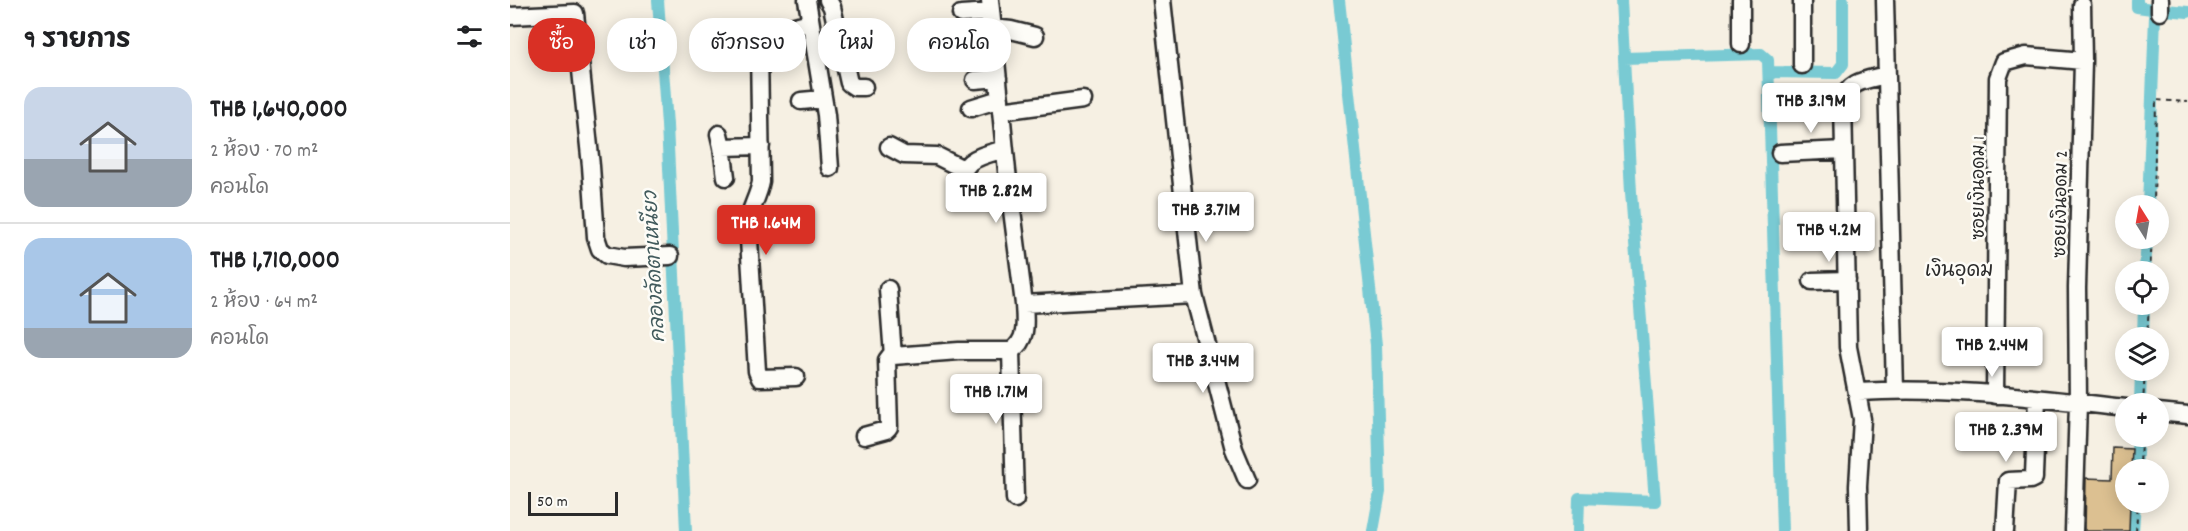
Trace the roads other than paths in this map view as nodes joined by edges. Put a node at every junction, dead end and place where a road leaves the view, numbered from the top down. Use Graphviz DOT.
graph roads {
  1 [pos="807,0"];
  2 [pos="828,0"];
  3 [pos="1162,0"];
  4 [pos="1742,0"];
  5 [pos="1802,0"];
  6 [pos="1885,0"];
  7 [pos="2082,5"];
  8 [pos="574,6"];
  9 [pos="991,13"];
  10 [pos="961,14"];
  11 [pos="510,16"];
  12 [pos="810,22"];
  13 [pos="806,23"];
  14 [pos="1035,36"];
  15 [pos="1742,44"];
  16 [pos="2083,60"];
  17 [pos="1802,65"];
  18 [pos="759,72"];
  19 [pos="1886,75"];
  20 [pos="998,78"];
  21 [pos="975,80"];
  22 [pos="864,87"];
  23 [pos="823,99"];
  24 [pos="1083,100"];
  25 [pos="801,101"];
  26 [pos="1000,105"];
  27 [pos="971,108"];
  28 [pos="761,146"];
  29 [pos="890,147"];
  30 [pos="1005,149"];
  31 [pos="1844,150"];
  32 [pos="1780,153"];
  33 [pos="830,168"];
  34 [pos="963,169"];
  35 [pos="726,177"];
  36 [pos="961,188"];
  37 [pos="670,256"];
  38 [pos="1847,280"];
  39 [pos="1812,281"];
  40 [pos="888,289"];
  41 [pos="1194,295"];
  42 [pos="1024,304"];
  43 [pos="1011,351"];
  44 [pos="893,356"];
  45 [pos="796,377"];
  46 [pos="1895,390"];
  47 [pos="1858,392"];
  48 [pos="1995,395"];
  49 [pos="2037,399"];
  50 [pos="2078,403"];
  51 [pos="2115,407"];
  52 [pos="2169,413"];
  53 [pos="2188,415"];
  54 [pos="864,436"];
  55 [pos="1247,480"];
  56 [pos="1015,499"];
  57 [pos="1859,531"];
  58 [pos="2005,531"];
  59 [pos="2074,531"];
  1 -- 12 [label="street"];
  2 -- 22 [label="street"];
  3 -- 41 [label="street"];
  4 -- 15 [label="street"];
  5 -- 17 [label="street"];
  6 -- 19 [label="street"];
  7 -- 16 [label="street, ซอยเงินอุดม 2"];
  8 -- 11 [label="street"];
  8 -- 37 [label="street"];
  9 -- 10 [label="street"];
  9 -- 14 [label="street"];
  9 -- 20 [label="street"];
  12 -- 13 [label="street"];
  12 -- 23 [label="street"];
  16 -- 48 [label="street, ซอยเงินอุดม 1"];
  16 -- 50 [label="street, ซอยเงินอุดม 2"];
  18 -- 28 [label="street"];
  19 -- 31 [label="street"];
  19 -- 46 [label="street"];
  20 -- 21 [label="street"];
  20 -- 26 [label="street"];
  23 -- 25 [label="street"];
  23 -- 33 [label="street"];
  24 -- 26 [label="street"];
  26 -- 27 [label="street"];
  26 -- 30 [label="street"];
  28 -- 35 [label="street"];
  28 -- 45 [label="street"];
  29 -- 34 [label="street"];
  30 -- 34 [label="street"];
  30 -- 42 [label="street"];
  31 -- 32 [label="street"];
  31 -- 38 [label="street"];
  34 -- 36 [label="street"];
  38 -- 39 [label="street"];
  38 -- 47 [label="street"];
  40 -- 44 [label="street"];
  41 -- 42 [label="street"];
  41 -- 55 [label="street"];
  42 -- 43 [label="street"];
  43 -- 44 [label="street"];
  43 -- 56 [label="street"];
  44 -- 54 [label="street"];
  46 -- 47 [label="street"];
  46 -- 48 [label="street"];
  47 -- 57 [label="street"];
  48 -- 49 [label="street"];
  49 -- 50 [label="street"];
  49 -- 58 [label="street"];
  50 -- 51 [label="street"];
  50 -- 59 [label="street, ซอยเงินอุดม 2"];
  52 -- 53 [label="street"];
}
